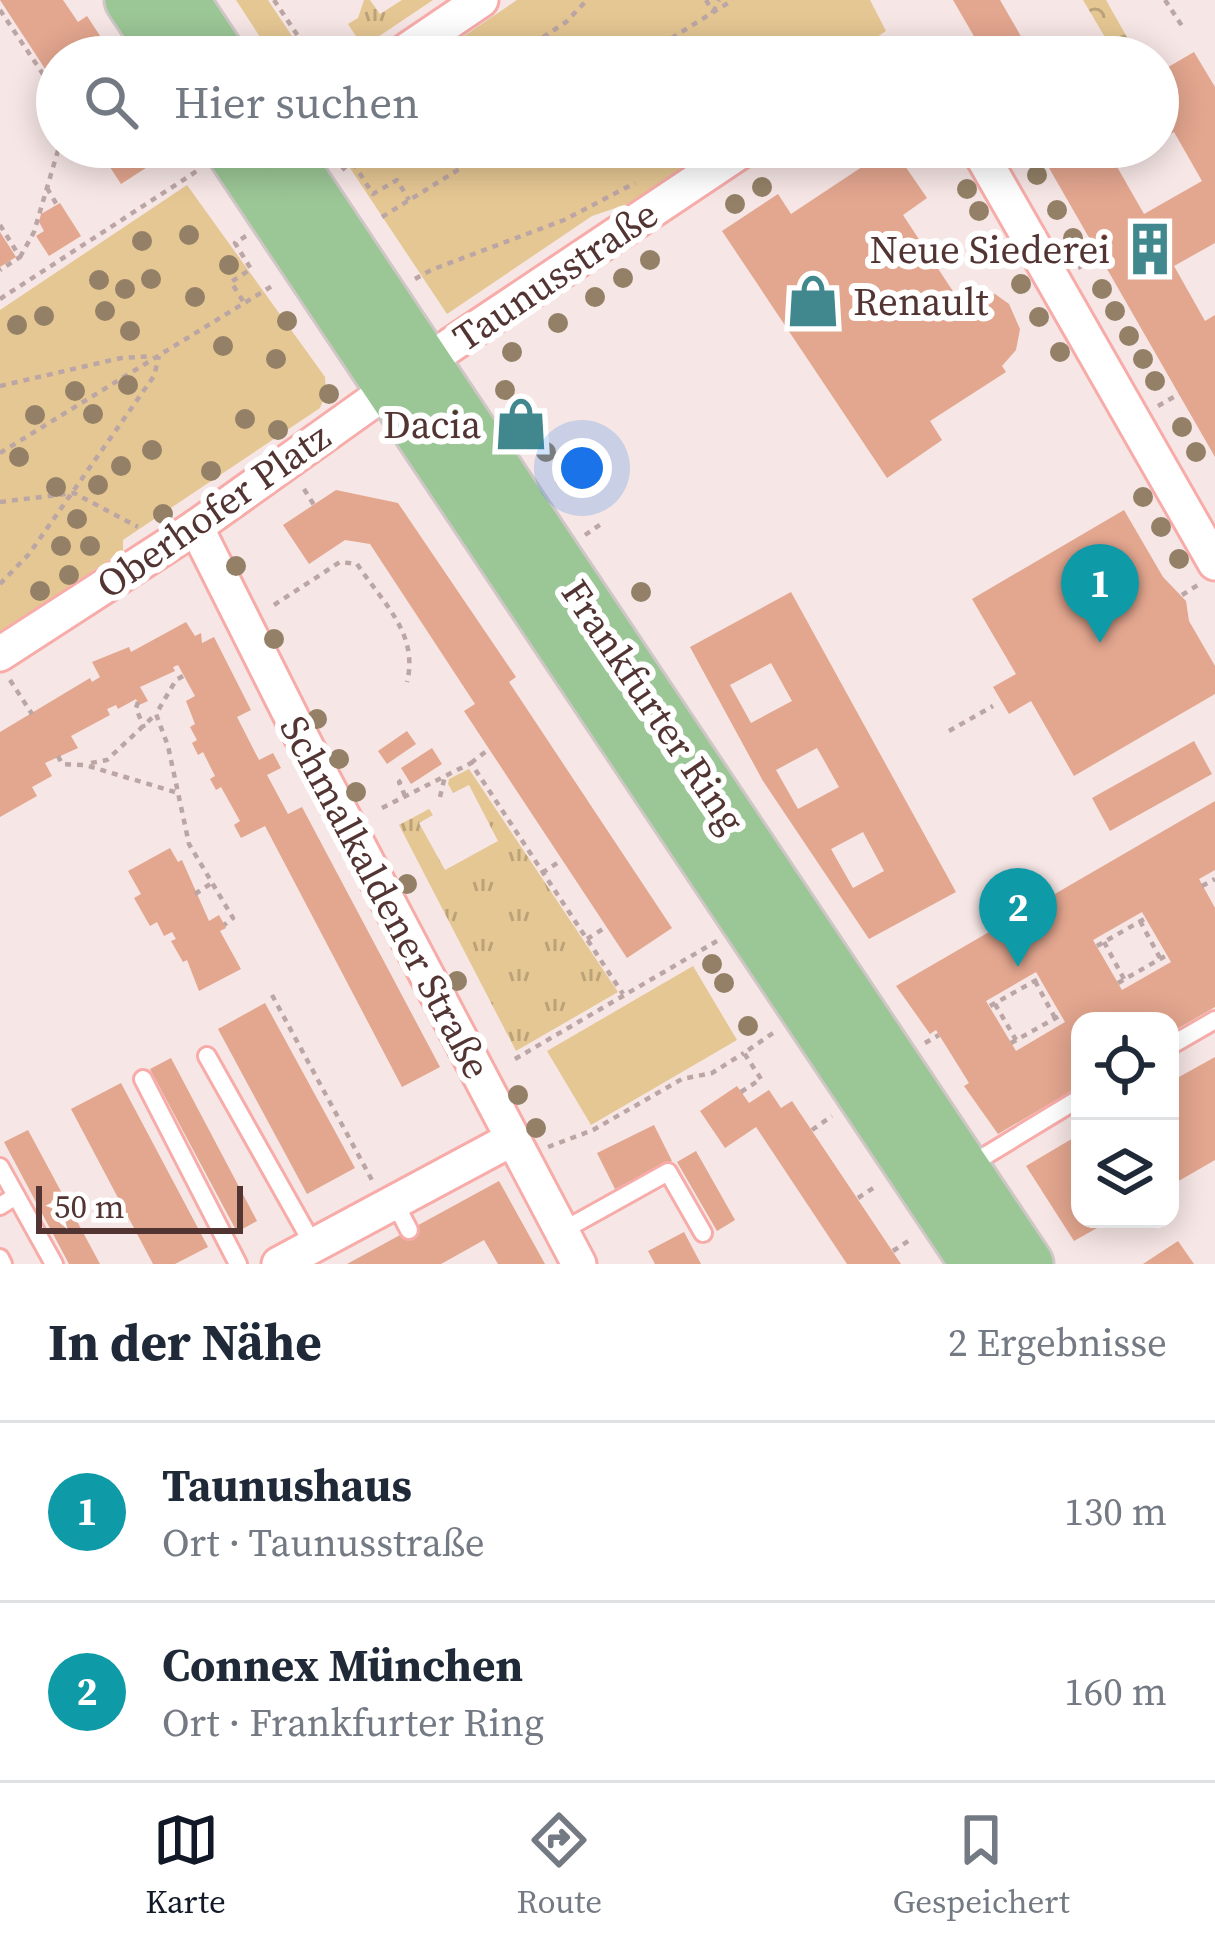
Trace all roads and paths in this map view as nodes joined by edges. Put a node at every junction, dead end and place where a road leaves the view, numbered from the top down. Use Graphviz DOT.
graph roads {
  1 [pos="131,0"];
  2 [pos="182,0"];
  3 [pos="274,0"];
  4 [pos="482,0"];
  5 [pos="586,0"];
  6 [pos="706,0"];
  7 [pos="719,0"];
  8 [pos="734,0"];
  9 [pos="1165,0"];
  10 [pos="0,10"];
  11 [pos="713,12"];
  12 [pos="1182,26"];
  13 [pos="155,36"];
  14 [pos="206,36"];
  15 [pos="298,36"];
  16 [pos="428,36"];
  17 [pos="544,36"];
  18 [pos="675,36"];
  19 [pos="36,64"];
  20 [pos="53,168"];
  21 [pos="221,168"];
  22 [pos="253,168"];
  23 [pos="346,168"];
  24 [pos="356,168"];
  25 [pos="461,168"];
  26 [pos="716,168"];
  27 [pos="989,168"];
  28 [pos="338,173"];
  29 [pos="642,179"];
  30 [pos="47,188"];
  31 [pos="410,200"];
  32 [pos="57,205"];
  33 [pos="382,217"];
  34 [pos="0,225"];
  35 [pos="42,227"];
  36 [pos="34,232"];
  37 [pos="235,243"];
  38 [pos="20,257"];
  39 [pos="0,270"];
  40 [pos="410,282"];
  41 [pos="272,286"];
  42 [pos="0,299"];
  43 [pos="244,303"];
  44 [pos="159,356"];
  45 [pos="408,375"];
  46 [pos="0,386"];
  47 [pos="0,453"];
  48 [pos="74,493"];
  49 [pos="0,502"];
  50 [pos="604,522"];
  51 [pos="196,527"];
  52 [pos="580,538"];
  53 [pos="1215,562"];
  54 [pos="0,584"];
  55 [pos="274,605"];
  56 [pos="0,654"];
  57 [pos="0,665"];
  58 [pos="183,676"];
  59 [pos="407,682"];
  60 [pos="138,702"];
  61 [pos="993,706"];
  62 [pos="32,714"];
  63 [pos="156,714"];
  64 [pos="144,728"];
  65 [pos="949,731"];
  66 [pos="489,749"];
  67 [pos="68,752"];
  68 [pos="471,763"];
  69 [pos="85,765"];
  70 [pos="445,776"];
  71 [pos="406,777"];
  72 [pos="176,792"];
  73 [pos="405,796"];
  74 [pos="440,797"];
  75 [pos="382,808"];
  76 [pos="562,860"];
  77 [pos="542,873"];
  78 [pos="1209,882"];
  79 [pos="212,883"];
  80 [pos="195,894"];
  81 [pos="1215,894"];
  82 [pos="224,925"];
  83 [pos="606,927"];
  84 [pos="587,939"];
  85 [pos="721,939"];
  86 [pos="1121,981"];
  87 [pos="272,994"];
  88 [pos="623,994"];
  89 [pos="1215,1020"];
  90 [pos="289,1024"];
  91 [pos="779,1029"];
  92 [pos="280,1030"];
  93 [pos="939,1035"];
  94 [pos="1020,1041"];
  95 [pos="1179,1041"];
  96 [pos="920,1046"];
  97 [pos="744,1053"];
  98 [pos="207,1056"];
  99 [pos="515,1059"];
  100 [pos="142,1079"];
  101 [pos="319,1082"];
  102 [pos="311,1086"];
  103 [pos="741,1092"];
  104 [pos="1071,1104"];
  105 [pos="836,1114"];
  106 [pos="812,1130"];
  107 [pos="346,1131"];
  108 [pos="338,1136"];
  109 [pos="512,1139"];
  110 [pos="557,1142"];
  111 [pos="0,1168"];
  112 [pos="964,1169"];
  113 [pos="882,1182"];
  114 [pos="858,1198"];
  115 [pos="8,1201"];
  116 [pos="397,1214"];
  117 [pos="562,1231"];
  118 [pos="703,1233"];
  119 [pos="314,1246"];
  120 [pos="893,1251"];
  121 [pos="954,1251"];
  122 [pos="54,1264"];
  123 [pos="238,1264"];
  124 [pos="279,1264"];
  125 [pos="579,1264"];
  126 [pos="1027,1264"];
  1 -- 13 [label="main road"];
  2 -- 14 [label="main road"];
  3 -- 15 [label="path"];
  4 -- 16 [label="street"];
  5 -- 17 [label="path"];
  6 -- 11 [label="path"];
  7 -- 11 [label="path"];
  8 -- 11 [label="path"];
  9 -- 12 [label="path"];
  10 -- 19 [label="path"];
  11 -- 18 [label="path"];
  20 -- 30 [label="path"];
  21 -- 42 [label="path"];
  22 -- 45 [label="main road, Frankfurter Ring"];
  23 -- 28 [label="path"];
  24 -- 31 [label="path"];
  25 -- 31 [label="path"];
  26 -- 45 [label="street, Taunusstraße"];
  27 -- 53 [label="street"];
  29 -- 40 [label="path"];
  30 -- 32 [label="path"];
  30 -- 36 [label="path"];
  31 -- 33 [label="path"];
  34 -- 38 [label="path"];
  35 -- 36 [label="path"];
  36 -- 38 [label="path"];
  37 -- 43 [label="path"];
  38 -- 39 [label="path"];
  41 -- 43 [label="path"];
  43 -- 44 [label="path"];
  44 -- 46 [label="path"];
  44 -- 47 [label="path"];
  44 -- 48 [label="path"];
  45 -- 51 [label="street, Oberhofer Platz"];
  45 -- 112 [label="main road, Frankfurter Ring"];
  45 -- 121 [label="main road, Frankfurter Ring"];
  48 -- 49 [label="path"];
  48 -- 51 [label="path"];
  48 -- 54 [label="path"];
  50 -- 52 [label="path"];
  51 -- 56 [label="street, Oberhofer Platz"];
  51 -- 109 [label="street, Schmalkaldener Straße"];
  55 -- 59 [label="path"];
  57 -- 62 [label="path"];
  58 -- 63 [label="path"];
  60 -- 64 [label="path"];
  61 -- 65 [label="path"];
  63 -- 64 [label="path"];
  63 -- 72 [label="path"];
  64 -- 69 [label="path"];
  66 -- 68 [label="path"];
  67 -- 69 [label="path"];
  68 -- 70 [label="path"];
  68 -- 77 [label="path"];
  69 -- 72 [label="path"];
  70 -- 73 [label="path"];
  70 -- 74 [label="path"];
  71 -- 73 [label="path"];
  72 -- 79 [label="path"];
  73 -- 75 [label="path"];
  76 -- 77 [label="path"];
  77 -- 84 [label="path"];
  78 -- 81 [label="path"];
  79 -- 80 [label="path"];
  79 -- 82 [label="path"];
  83 -- 84 [label="path"];
  84 -- 88 [label="path"];
  85 -- 88 [label="path"];
  86 -- 86 [label="path"];
  87 -- 90 [label="path"];
  88 -- 99 [label="path"];
  89 -- 95 [label="lane"];
  90 -- 92 [label="path"];
  90 -- 101 [label="path"];
  91 -- 97 [label="path"];
  93 -- 96 [label="path"];
  94 -- 94 [label="path"];
  97 -- 103 [label="path"];
  97 -- 110 [label="path"];
  98 -- 119 [label="lane"];
  100 -- 123 [label="lane"];
  101 -- 102 [label="path"];
  101 -- 107 [label="path"];
  104 -- 112 [label="lane"];
  105 -- 106 [label="path"];
  107 -- 108 [label="path"];
  107 -- 116 [label="path"];
  109 -- 116 [label="street"];
  109 -- 117 [label="street, Schmalkaldener Straße"];
  111 -- 115 [label="lane"];
  112 -- 126 [label="main road, Frankfurter Ring"];
  113 -- 114 [label="path"];
  115 -- 122 [label="lane"];
  116 -- 119 [label="street"];
  117 -- 118 [label="lane"];
  117 -- 125 [label="street, Schmalkaldener Straße"];
  119 -- 124 [label="street"];
  120 -- 121 [label="path"];
}
